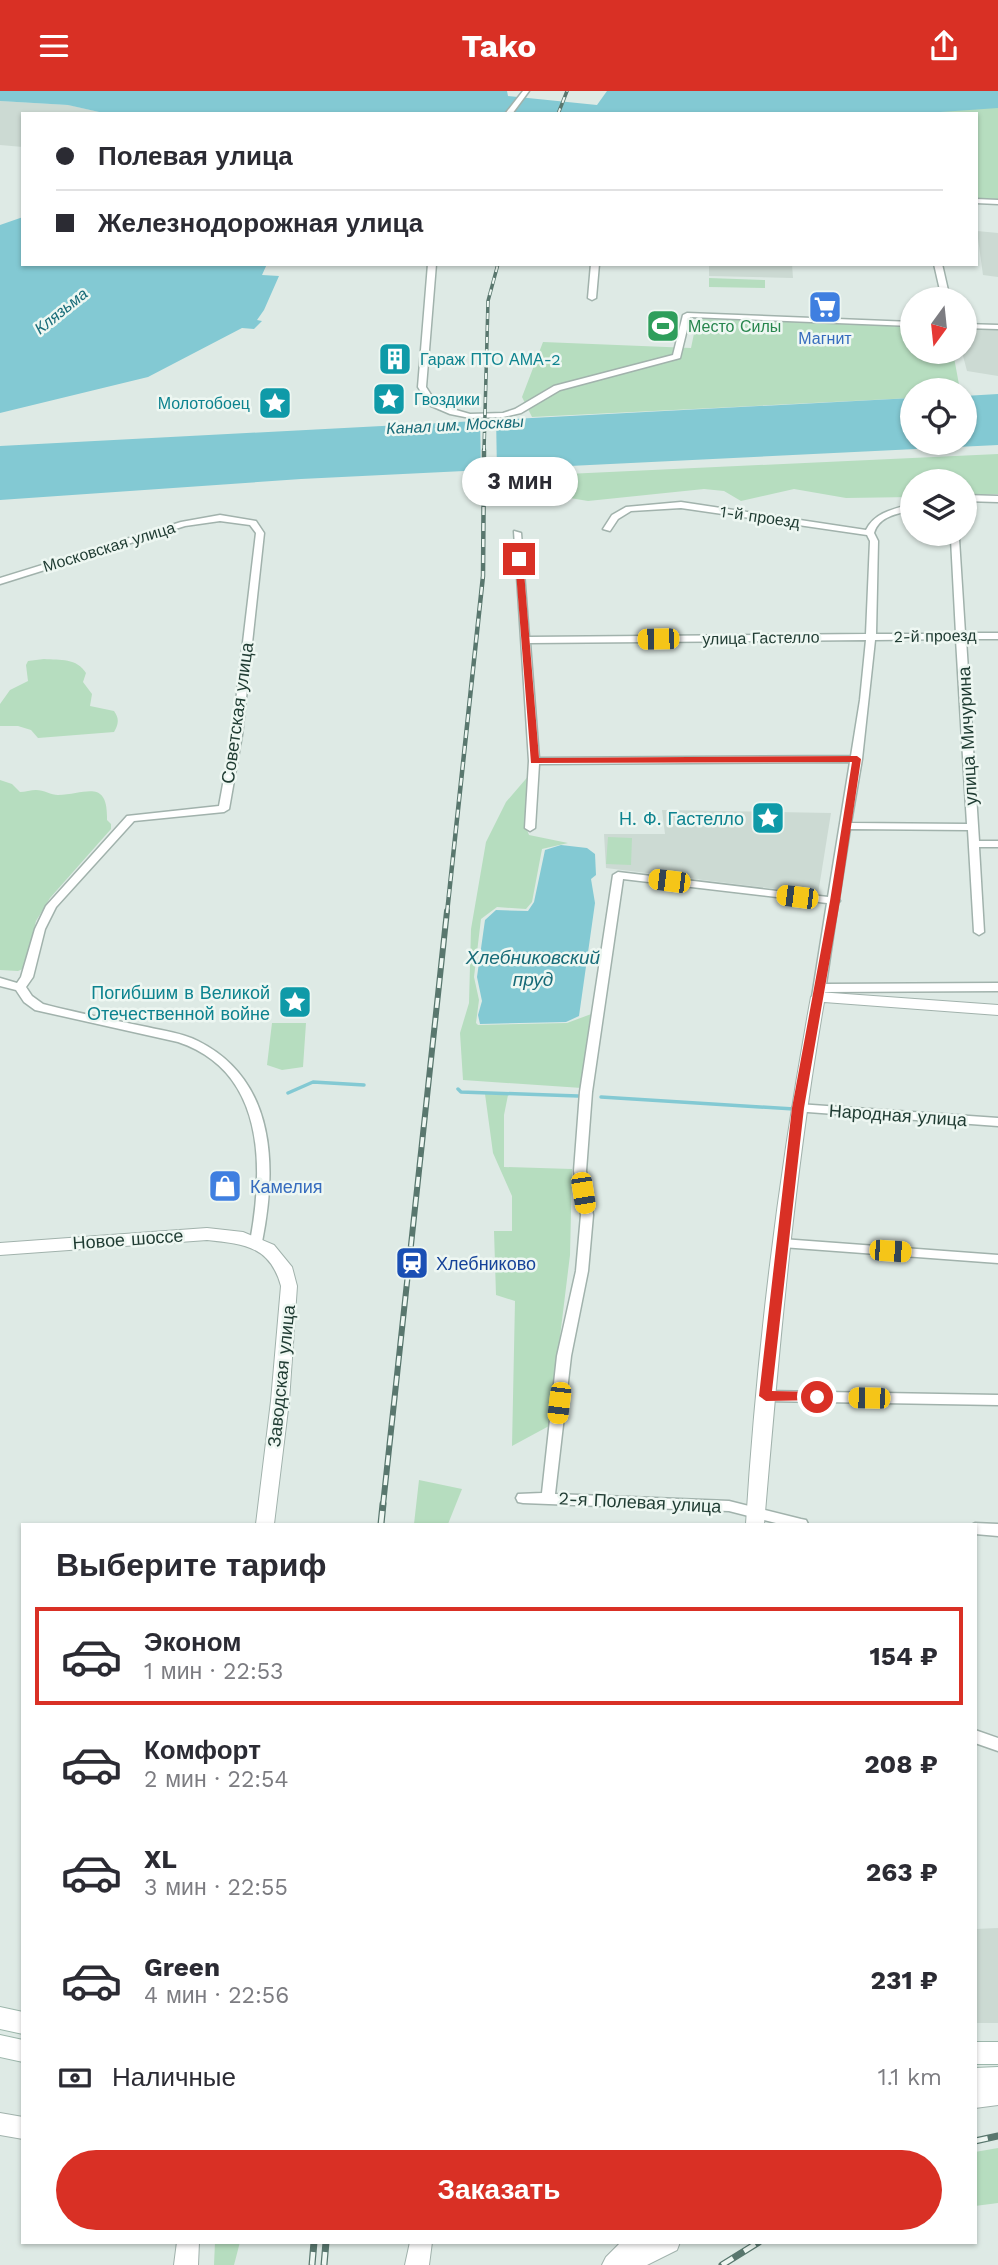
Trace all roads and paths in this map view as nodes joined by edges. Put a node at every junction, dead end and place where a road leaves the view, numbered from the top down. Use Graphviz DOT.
graph roads {
  1 [pos="526,91"];
  2 [pos="510,112"];
  3 [pos="978,201"];
  4 [pos="998,202"];
  5 [pos="432,266"];
  6 [pos="595,266"];
  7 [pos="938,266"];
  8 [pos="943,287"];
  9 [pos="592,298"];
  10 [pos="687,315"];
  11 [pos="900,324"];
  12 [pos="977,326"];
  13 [pos="998,327"];
  14 [pos="977,498"];
  15 [pos="998,499"];
  16 [pos="900,511"];
  17 [pos="220,518"];
  18 [pos="607,529"];
  19 [pos="517,533"];
  20 [pos="870,533"];
  21 [pos="955,546"];
  22 [pos="0,581"];
  23 [pos="961,636"];
  24 [pos="998,636"];
  25 [pos="871,637"];
  26 [pos="525,641"];
  27 [pos="857,759"];
  28 [pos="534,761"];
  29 [pos="847,826"];
  30 [pos="973,827"];
  31 [pos="530,828"];
  32 [pos="998,843"];
  33 [pos="974,844"];
  34 [pos="835,901"];
  35 [pos="979,932"];
  36 [pos="0,982"];
  37 [pos="20,987"];
  38 [pos="998,987"];
  39 [pos="819,992"];
  40 [pos="998,1010"];
  41 [pos="798,1108"];
  42 [pos="998,1122"];
  43 [pos="256,1242"];
  44 [pos="782,1243"];
  45 [pos="0,1249"];
  46 [pos="998,1259"];
  47 [pos="766,1396"];
  48 [pos="998,1400"];
  49 [pos="523,1498"];
  50 [pos="548,1498"];
  51 [pos="756,1519"];
  52 [pos="265,1523"];
  53 [pos="792,1523"];
  54 [pos="977,1529"];
  55 [pos="998,1530"];
  56 [pos="977,1737"];
  57 [pos="998,1745"];
  58 [pos="0,2018"];
  59 [pos="21,2023"];
  60 [pos="0,2046"];
  61 [pos="21,2051"];
  62 [pos="977,2053"];
  63 [pos="998,2053"];
  64 [pos="977,2078"];
  65 [pos="998,2078"];
  66 [pos="998,2095"];
  67 [pos="977,2098"];
  68 [pos="0,2123"];
  69 [pos="21,2128"];
  70 [pos="188,2244"];
  71 [pos="635,2244"];
  72 [pos="665,2244"];
  73 [pos="186,2265"];
  74 [pos="614,2265"];
  75 [pos="623,2265"];
  1 -- 2 [label="street"];
  3 -- 4 [label="street"];
  5 -- 10 [label="street"];
  6 -- 9 [label="street"];
  7 -- 8 [label="street"];
  10 -- 11 [label="street"];
  12 -- 13 [label="street"];
  14 -- 15 [label="street"];
  16 -- 20 [label="street"];
  17 -- 22 [label="street, Московская улица"];
  17 -- 37 [label="street, Советская улица"];
  18 -- 20 [label="street, 1-й проезд"];
  19 -- 26 [label="street"];
  20 -- 25 [label="street"];
  21 -- 23 [label="street, улица Мичурина"];
  23 -- 24 [label="street, 2-й проезд"];
  23 -- 25 [label="street, 2-й проезд"];
  23 -- 30 [label="street, улица Мичурина"];
  25 -- 26 [label="street, улица Гастелло"];
  25 -- 27 [label="street"];
  26 -- 28 [label="street"];
  27 -- 28 [label="street"];
  27 -- 29 [label="street"];
  28 -- 31 [label="street"];
  29 -- 30 [label="street"];
  29 -- 34 [label="street"];
  30 -- 33 [label="street, улица Мичурина"];
  32 -- 33 [label="street"];
  33 -- 35 [label="street, улица Мичурина"];
  34 -- 39 [label="street"];
  34 -- 50 [label="street"];
  36 -- 37 [label="street"];
  37 -- 43 [label="street"];
  38 -- 39 [label="street"];
  39 -- 40 [label="street"];
  39 -- 41 [label="street"];
  41 -- 42 [label="street, Народная улица"];
  41 -- 44 [label="street"];
  43 -- 45 [label="street, Новое шоссе"];
  43 -- 52 [label="street, Заводская улица"];
  44 -- 46 [label="street"];
  44 -- 47 [label="street"];
  47 -- 48 [label="street"];
  47 -- 51 [label="street"];
  49 -- 50 [label="street, 2-я Полевая улица"];
  50 -- 51 [label="street, 2-я Полевая улица"];
  51 -- 53 [label="street, 2-я Полевая улица"];
  54 -- 55 [label="street"];
  56 -- 57 [label="street"];
  58 -- 59 [label="main road"];
  60 -- 61 [label="main road"];
  62 -- 63 [label="main road"];
  64 -- 65 [label="main road"];
  66 -- 67 [label="street"];
  68 -- 69 [label="street"];
  70 -- 73 [label="street"];
  71 -- 74 [label="street"];
  72 -- 75 [label="street"];
}
